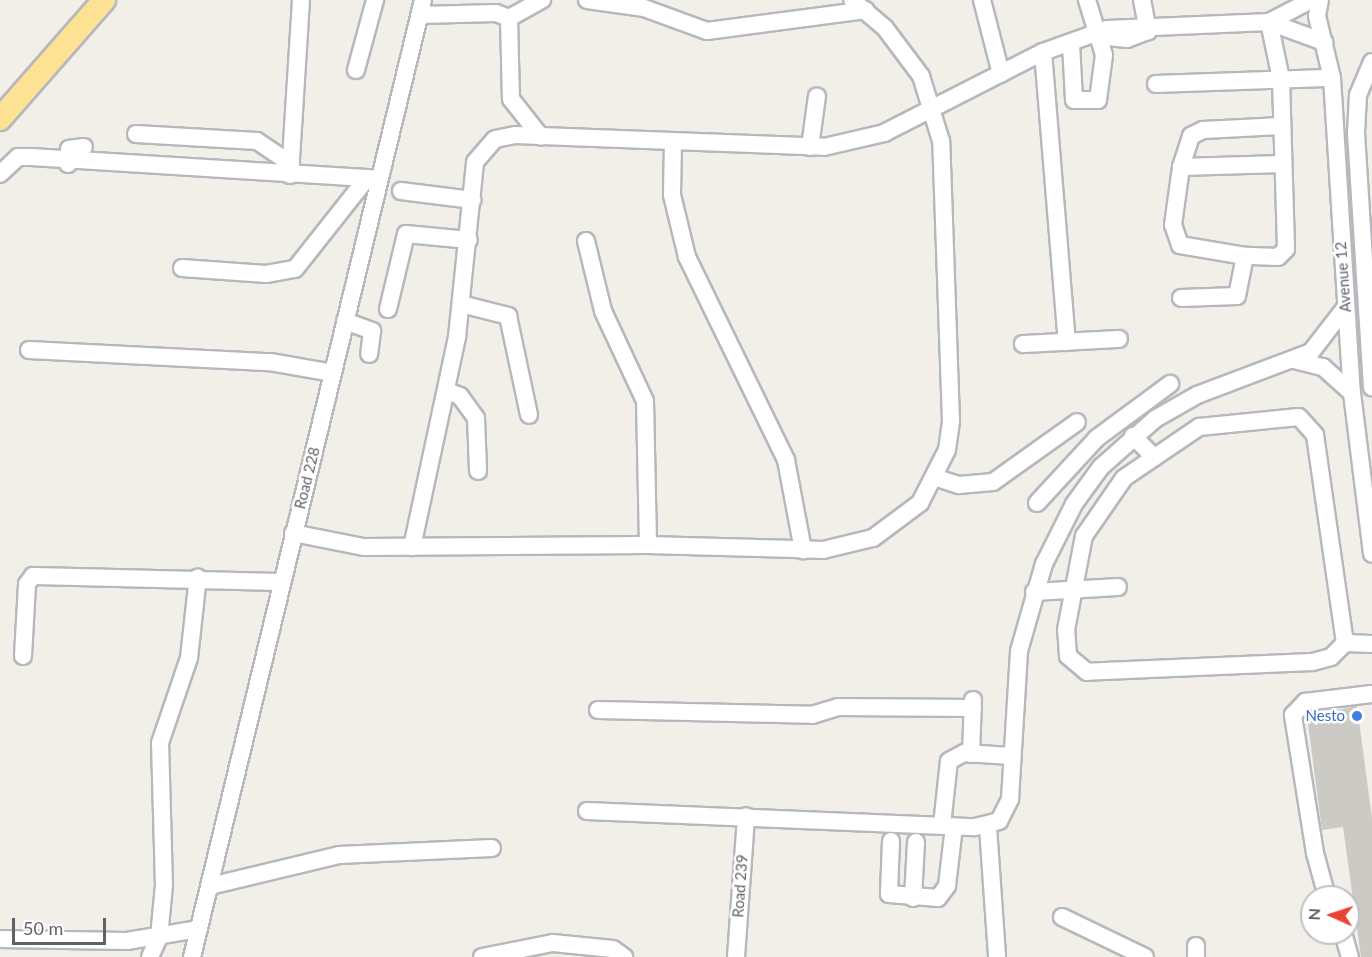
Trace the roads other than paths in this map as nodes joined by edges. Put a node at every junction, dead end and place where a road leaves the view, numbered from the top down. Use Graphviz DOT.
graph roads {
  1 [pos="104,0"];
  2 [pos="301,0"];
  3 [pos="375,0"];
  4 [pos="542,0"];
  5 [pos="587,0"];
  6 [pos="982,0"];
  7 [pos="1088,0"];
  8 [pos="1142,0"];
  9 [pos="1311,0"];
  10 [pos="1320,0"];
  11 [pos="859,5"];
  12 [pos="422,8"];
  13 [pos="509,18"];
  14 [pos="1269,22"];
  15 [pos="1148,31"];
  16 [pos="1099,36"];
  17 [pos="1324,42"];
  18 [pos="1071,44"];
  19 [pos="1043,52"];
  20 [pos="1372,62"];
  21 [pos="356,70"];
  22 [pos="1001,74"];
  23 [pos="1332,78"];
  24 [pos="1281,79"];
  25 [pos="1156,84"];
  26 [pos="817,96"];
  27 [pos="934,107"];
  28 [pos="0,119"];
  29 [pos="1281,126"];
  30 [pos="136,134"];
  31 [pos="541,137"];
  32 [pos="673,142"];
  33 [pos="84,147"];
  34 [pos="810,147"];
  35 [pos="68,164"];
  36 [pos="1282,164"];
  37 [pos="1180,167"];
  38 [pos="290,169"];
  39 [pos="1358,172"];
  40 [pos="0,174"];
  41 [pos="373,178"];
  42 [pos="1372,188"];
  43 [pos="401,191"];
  44 [pos="472,200"];
  45 [pos="469,240"];
  46 [pos="585,241"];
  47 [pos="1245,256"];
  48 [pos="182,268"];
  49 [pos="1181,298"];
  50 [pos="461,304"];
  51 [pos="1345,308"];
  52 [pos="388,309"];
  53 [pos="345,321"];
  54 [pos="1119,339"];
  55 [pos="1066,342"];
  56 [pos="1023,344"];
  57 [pos="29,350"];
  58 [pos="369,354"];
  59 [pos="1294,360"];
  60 [pos="333,373"];
  61 [pos="1170,384"];
  62 [pos="1372,387"];
  63 [pos="448,391"];
  64 [pos="1352,393"];
  65 [pos="529,415"];
  66 [pos="1077,422"];
  67 [pos="1133,436"];
  68 [pos="1083,451"];
  69 [pos="1154,457"];
  70 [pos="1101,467"];
  71 [pos="478,471"];
  72 [pos="937,478"];
  73 [pos="1037,503"];
  74 [pos="293,533"];
  75 [pos="648,544"];
  76 [pos="412,547"];
  77 [pos="803,550"];
  78 [pos="1372,554"];
  79 [pos="198,578"];
  80 [pos="281,582"];
  81 [pos="1118,587"];
  82 [pos="1034,592"];
  83 [pos="1069,593"];
  84 [pos="1345,643"];
  85 [pos="1372,644"];
  86 [pos="23,656"];
  87 [pos="1370,694"];
  88 [pos="598,710"];
  89 [pos="971,754"];
  90 [pos="1011,756"];
  91 [pos="587,811"];
  92 [pos="746,816"];
  93 [pos="948,826"];
  94 [pos="988,826"];
  95 [pos="891,841"];
  96 [pos="916,842"];
  97 [pos="492,848"];
  98 [pos="1324,885"];
  99 [pos="210,886"];
  100 [pos="913,898"];
  101 [pos="1062,917"];
  102 [pos="199,929"];
  103 [pos="159,937"];
  104 [pos="0,939"];
  105 [pos="150,957"];
  106 [pos="192,957"];
  107 [pos="482,957"];
  108 [pos="624,957"];
  109 [pos="736,957"];
  110 [pos="998,957"];
  111 [pos="1145,957"];
  1 -- 28 [label="highway"];
  2 -- 38 [label="street"];
  3 -- 21 [label="street"];
  4 -- 13 [label="street"];
  5 -- 11 [label="street"];
  6 -- 22 [label="street"];
  7 -- 16 [label="street"];
  8 -- 15 [label="street"];
  9 -- 14 [label="street"];
  10 -- 17 [label="street, Avenue 12"];
  11 -- 27 [label="street"];
  12 -- 13 [label="street"];
  12 -- 41 [label="street, Road 228"];
  13 -- 31 [label="street"];
  14 -- 15 [label="street"];
  14 -- 17 [label="street"];
  14 -- 24 [label="street"];
  15 -- 16 [label="street"];
  16 -- 18 [label="street"];
  16 -- 18 [label="street"];
  17 -- 23 [label="street, Avenue 12"];
  18 -- 19 [label="street"];
  19 -- 22 [label="street"];
  19 -- 55 [label="street"];
  20 -- 39 [label="street, Avenue 12"];
  22 -- 27 [label="street"];
  23 -- 24 [label="street"];
  23 -- 51 [label="street, Avenue 12"];
  24 -- 25 [label="street"];
  24 -- 29 [label="street"];
  26 -- 34 [label="street"];
  27 -- 34 [label="street"];
  27 -- 72 [label="street"];
  29 -- 36 [label="street"];
  29 -- 37 [label="street"];
  30 -- 38 [label="street"];
  31 -- 32 [label="street"];
  31 -- 44 [label="street"];
  32 -- 34 [label="street"];
  32 -- 77 [label="street"];
  33 -- 35 [label="street"];
  35 -- 38 [label="street"];
  35 -- 40 [label="street"];
  36 -- 37 [label="street"];
  36 -- 47 [label="street"];
  37 -- 47 [label="street"];
  38 -- 41 [label="street"];
  39 -- 42 [label="street"];
  39 -- 62 [label="street, Avenue 12"];
  41 -- 48 [label="street"];
  41 -- 53 [label="street, Road 228"];
  43 -- 44 [label="street"];
  44 -- 45 [label="street"];
  45 -- 50 [label="street"];
  45 -- 52 [label="street"];
  46 -- 75 [label="street"];
  47 -- 49 [label="street"];
  50 -- 63 [label="street"];
  50 -- 65 [label="street"];
  51 -- 59 [label="street"];
  51 -- 64 [label="street, Avenue 12"];
  53 -- 58 [label="street"];
  53 -- 60 [label="street, Road 228"];
  54 -- 55 [label="street"];
  55 -- 56 [label="street"];
  57 -- 60 [label="street"];
  59 -- 64 [label="street"];
  59 -- 67 [label="street"];
  60 -- 74 [label="street, Road 228"];
  61 -- 68 [label="street"];
  63 -- 71 [label="street"];
  63 -- 76 [label="street"];
  64 -- 78 [label="street, Avenue 12"];
  66 -- 72 [label="street"];
  67 -- 69 [label="street"];
  67 -- 70 [label="street"];
  68 -- 70 [label="street"];
  68 -- 73 [label="street"];
  69 -- 83 [label="street"];
  69 -- 84 [label="street"];
  70 -- 82 [label="street"];
  72 -- 77 [label="street"];
  74 -- 76 [label="street"];
  74 -- 80 [label="street, Road 228"];
  75 -- 76 [label="street"];
  75 -- 77 [label="street"];
  79 -- 80 [label="street"];
  79 -- 86 [label="street"];
  79 -- 103 [label="street"];
  80 -- 99 [label="street, Road 228"];
  81 -- 83 [label="street"];
  82 -- 83 [label="street"];
  82 -- 90 [label="street"];
  83 -- 84 [label="street"];
  84 -- 85 [label="street"];
  87 -- 98 [label="street"];
  88 -- 89 [label="street"];
  89 -- 90 [label="street"];
  89 -- 93 [label="street"];
  90 -- 94 [label="street"];
  91 -- 92 [label="street"];
  92 -- 93 [label="street"];
  92 -- 109 [label="street, Road 239"];
  93 -- 94 [label="street"];
  93 -- 100 [label="street"];
  94 -- 110 [label="street"];
  95 -- 100 [label="street"];
  96 -- 100 [label="street"];
  97 -- 99 [label="street"];
  99 -- 102 [label="street, Road 228"];
  101 -- 111 [label="street"];
  102 -- 103 [label="street"];
  102 -- 106 [label="street, Road 228"];
  103 -- 104 [label="street"];
  103 -- 105 [label="street"];
  107 -- 108 [label="street"];
}
